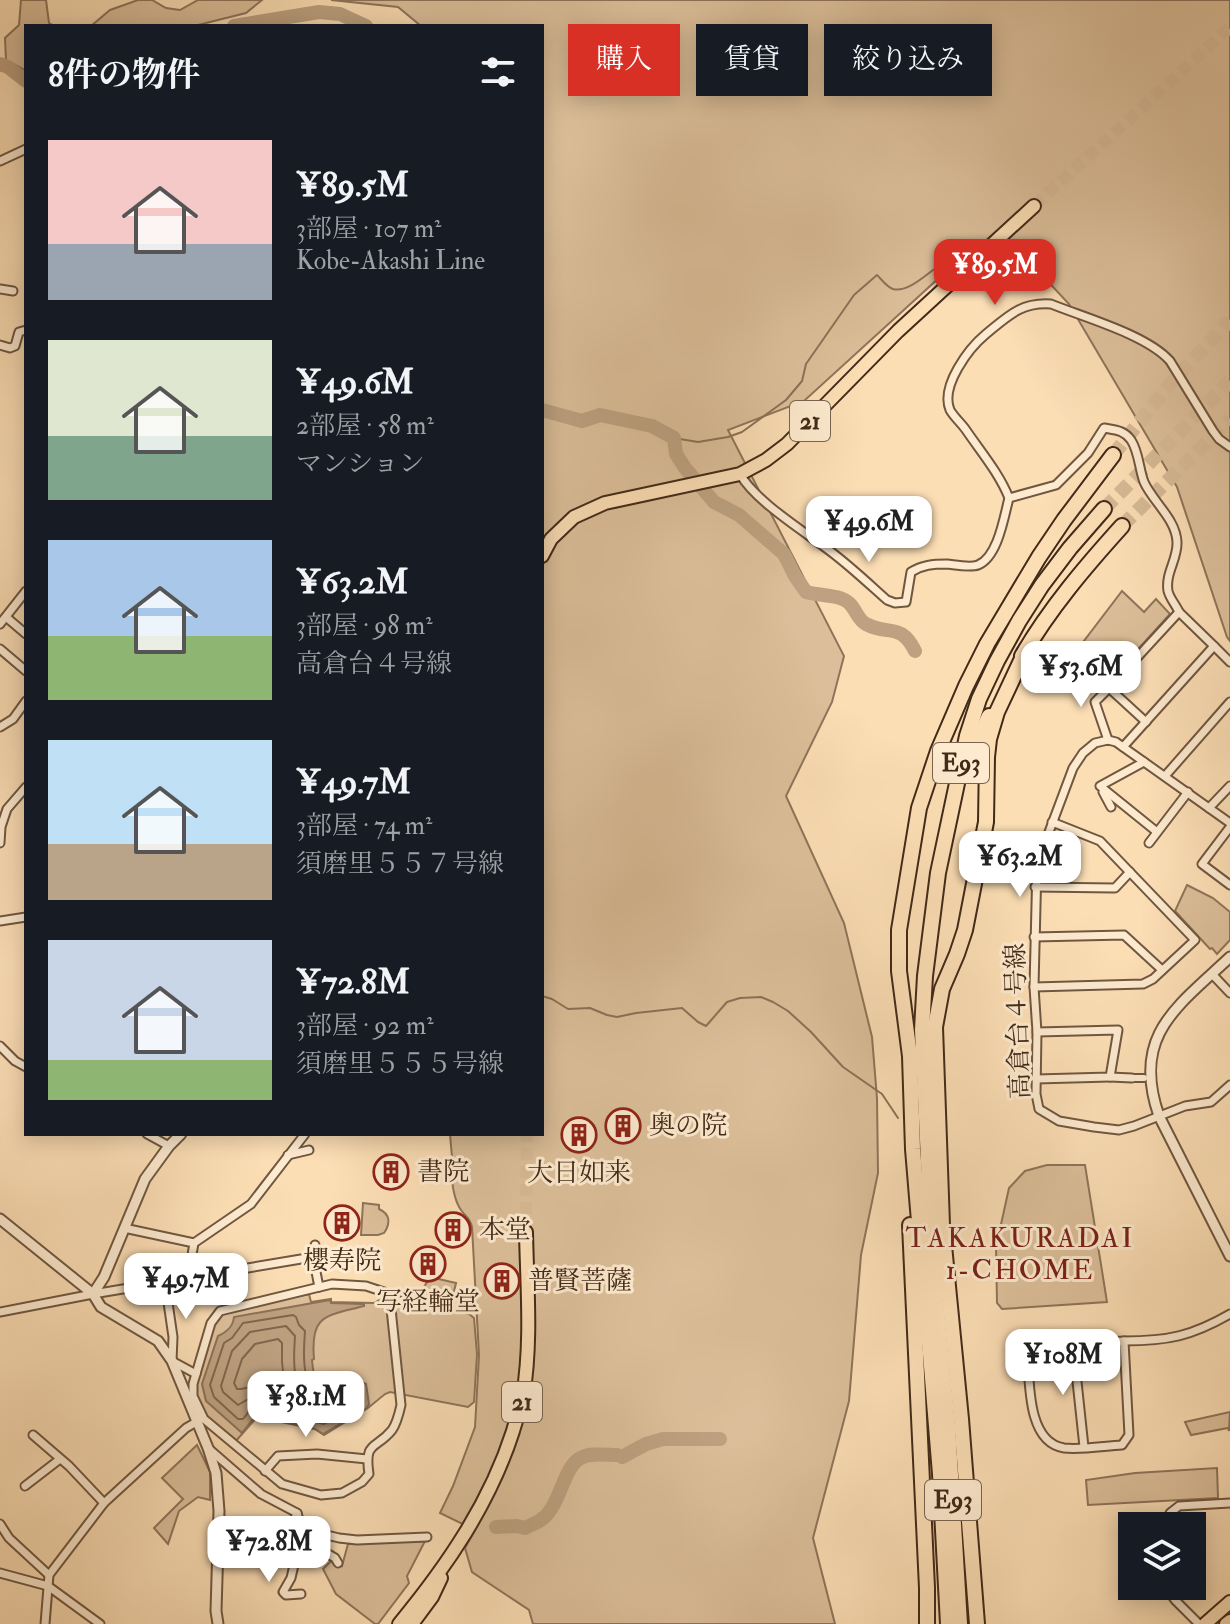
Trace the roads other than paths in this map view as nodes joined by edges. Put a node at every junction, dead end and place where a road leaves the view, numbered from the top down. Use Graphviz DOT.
graph roads {
  1 [pos="24,150"];
  2 [pos="0,161"];
  3 [pos="1034,206"];
  4 [pos="0,289"];
  5 [pos="13,291"];
  6 [pos="24,331"];
  7 [pos="0,345"];
  8 [pos="1230,447"];
  9 [pos="1113,455"];
  10 [pos="740,474"];
  11 [pos="1009,498"];
  12 [pos="1104,509"];
  13 [pos="1122,526"];
  14 [pos="544,552"];
  15 [pos="24,594"];
  16 [pos="1179,612"];
  17 [pos="6,617"];
  18 [pos="0,624"];
  19 [pos="24,632"];
  20 [pos="1214,646"];
  21 [pos="1027,648"];
  22 [pos="0,649"];
  23 [pos="1230,662"];
  24 [pos="24,669"];
  25 [pos="1109,688"];
  26 [pos="1230,702"];
  27 [pos="24,704"];
  28 [pos="1146,722"];
  29 [pos="0,727"];
  30 [pos="1108,740"];
  31 [pos="1123,747"];
  32 [pos="1144,762"];
  33 [pos="1165,776"];
  34 [pos="1100,786"];
  35 [pos="1230,786"];
  36 [pos="24,789"];
  37 [pos="1188,792"];
  38 [pos="1111,807"];
  39 [pos="952,808"];
  40 [pos="1209,808"];
  41 [pos="1052,822"];
  42 [pos="1230,825"];
  43 [pos="1157,832"];
  44 [pos="0,843"];
  45 [pos="1149,843"];
  46 [pos="1202,864"];
  47 [pos="1130,872"];
  48 [pos="1195,872"];
  49 [pos="1230,885"];
  50 [pos="1035,887"];
  51 [pos="24,917"];
  52 [pos="0,921"];
  53 [pos="1034,937"];
  54 [pos="1230,957"];
  55 [pos="1162,970"];
  56 [pos="1212,974"];
  57 [pos="1034,987"];
  58 [pos="1230,993"];
  59 [pos="1037,1032"];
  60 [pos="0,1046"];
  61 [pos="922,1055"];
  62 [pos="24,1066"];
  63 [pos="1110,1077"];
  64 [pos="1132,1078"];
  65 [pos="1144,1078"];
  66 [pos="1036,1079"];
  67 [pos="1230,1085"];
  68 [pos="1160,1118"];
  69 [pos="151,1136"];
  70 [pos="179,1136"];
  71 [pos="303,1136"];
  72 [pos="169,1146"];
  73 [pos="926,1148"];
  74 [pos="309,1150"];
  75 [pos="288,1155"];
  76 [pos="0,1219"];
  77 [pos="124,1228"];
  78 [pos="526,1232"];
  79 [pos="194,1243"];
  80 [pos="315,1245"];
  81 [pos="1230,1256"];
  82 [pos="313,1257"];
  83 [pos="188,1278"];
  84 [pos="165,1282"];
  85 [pos="319,1287"];
  86 [pos="93,1294"];
  87 [pos="390,1299"];
  88 [pos="419,1306"];
  89 [pos="0,1312"];
  90 [pos="1230,1314"];
  91 [pos="1124,1341"];
  92 [pos="1073,1344"];
  93 [pos="172,1361"];
  94 [pos="196,1374"];
  95 [pos="938,1378"];
  96 [pos="200,1420"];
  97 [pos="33,1435"];
  98 [pos="1084,1447"];
  99 [pos="208,1448"];
  100 [pos="60,1459"];
  101 [pos="367,1459"];
  102 [pos="265,1471"];
  103 [pos="25,1486"];
  104 [pos="104,1503"];
  105 [pos="1230,1503"];
  106 [pos="1171,1512"];
  107 [pos="297,1513"];
  108 [pos="0,1524"];
  109 [pos="302,1529"];
  110 [pos="427,1537"];
  111 [pos="305,1540"];
  112 [pos="283,1548"];
  113 [pos="338,1563"];
  114 [pos="0,1573"];
  115 [pos="49,1575"];
  116 [pos="48,1586"];
  117 [pos="301,1594"];
  118 [pos="1175,1600"];
  119 [pos="1230,1602"];
  120 [pos="411,1617"];
  121 [pos="45,1624"];
  122 [pos="100,1624"];
  123 [pos="218,1624"];
  124 [pos="393,1624"];
  125 [pos="399,1624"];
  126 [pos="927,1624"];
  127 [pos="948,1624"];
  128 [pos="960,1624"];
  129 [pos="977,1624"];
  130 [pos="1199,1624"];
  131 [pos="1205,1624"];
  1 -- 2 [label="street"];
  3 -- 10 [label="main road, 21"];
  4 -- 5 [label="street"];
  6 -- 7 [label="street"];
  8 -- 11 [label="street"];
  9 -- 61 [label="highway, E93"];
  10 -- 11 [label="street"];
  10 -- 14 [label="main road, 21"];
  11 -- 16 [label="street"];
  12 -- 39 [label="highway, E93"];
  13 -- 21 [label="highway, E93"];
  15 -- 17 [label="street"];
  16 -- 20 [label="street"];
  16 -- 25 [label="street"];
  17 -- 18 [label="street"];
  17 -- 19 [label="street"];
  20 -- 23 [label="street"];
  20 -- 28 [label="street"];
  21 -- 39 [label="highway, E93"];
  21 -- 61 [label="highway"];
  22 -- 24 [label="street"];
  25 -- 28 [label="street"];
  25 -- 30 [label="street"];
  26 -- 33 [label="street"];
  27 -- 29 [label="street"];
  28 -- 31 [label="street"];
  30 -- 31 [label="street"];
  30 -- 41 [label="street, 高倉台４号線"];
  31 -- 32 [label="street"];
  32 -- 33 [label="street"];
  32 -- 34 [label="street"];
  33 -- 37 [label="street"];
  34 -- 38 [label="street"];
  34 -- 43 [label="street"];
  35 -- 40 [label="street"];
  36 -- 44 [label="street"];
  37 -- 40 [label="street"];
  37 -- 43 [label="street"];
  39 -- 61 [label="highway, E93"];
  40 -- 42 [label="street"];
  41 -- 47 [label="street"];
  41 -- 50 [label="street, 高倉台４号線"];
  42 -- 46 [label="street"];
  43 -- 45 [label="street"];
  46 -- 48 [label="street"];
  46 -- 49 [label="street"];
  47 -- 50 [label="street"];
  47 -- 55 [label="street"];
  50 -- 53 [label="street, 高倉台４号線"];
  51 -- 52 [label="street"];
  53 -- 55 [label="street"];
  53 -- 57 [label="street, 高倉台４号線"];
  54 -- 56 [label="street"];
  55 -- 57 [label="street"];
  56 -- 58 [label="street"];
  56 -- 68 [label="street"];
  57 -- 59 [label="street, 高倉台４号線"];
  59 -- 63 [label="street"];
  59 -- 66 [label="street, 高倉台４号線"];
  60 -- 62 [label="street"];
  61 -- 73 [label="highway, E93"];
  63 -- 64 [label="street"];
  63 -- 66 [label="street"];
  64 -- 65 [label="street"];
  66 -- 68 [label="street, 高倉台４号線"];
  67 -- 68 [label="street"];
  68 -- 81 [label="street"];
  69 -- 72 [label="street"];
  70 -- 72 [label="street"];
  71 -- 75 [label="street"];
  72 -- 77 [label="street"];
  73 -- 95 [label="highway, E93"];
  73 -- 126 [label="highway"];
  73 -- 129 [label="highway"];
  74 -- 75 [label="street"];
  75 -- 79 [label="street"];
  76 -- 86 [label="street"];
  77 -- 79 [label="street"];
  77 -- 86 [label="street"];
  78 -- 120 [label="main road, 21"];
  79 -- 83 [label="street"];
  80 -- 82 [label="street"];
  82 -- 83 [label="street"];
  82 -- 85 [label="street"];
  83 -- 84 [label="street"];
  84 -- 86 [label="street"];
  84 -- 93 [label="street"];
  85 -- 87 [label="street"];
  85 -- 94 [label="street"];
  86 -- 89 [label="street"];
  86 -- 93 [label="street"];
  87 -- 88 [label="street"];
  87 -- 101 [label="street"];
  90 -- 91 [label="street"];
  91 -- 92 [label="street"];
  91 -- 98 [label="street"];
  92 -- 98 [label="street"];
  92 -- 98 [label="street"];
  93 -- 94 [label="street"];
  93 -- 96 [label="street"];
  94 -- 96 [label="street"];
  95 -- 127 [label="highway, E93"];
  95 -- 128 [label="highway, E93"];
  96 -- 99 [label="street"];
  96 -- 102 [label="street"];
  96 -- 104 [label="street"];
  97 -- 100 [label="street"];
  99 -- 107 [label="street"];
  99 -- 123 [label="street"];
  100 -- 103 [label="street"];
  100 -- 104 [label="street"];
  101 -- 102 [label="street"];
  101 -- 102 [label="street"];
  104 -- 115 [label="street"];
  105 -- 106 [label="street"];
  107 -- 109 [label="street"];
  107 -- 112 [label="street"];
  108 -- 115 [label="street"];
  109 -- 110 [label="street"];
  109 -- 111 [label="street"];
  111 -- 113 [label="street"];
  111 -- 117 [label="street"];
  114 -- 116 [label="street"];
  115 -- 116 [label="street"];
  116 -- 121 [label="street"];
  116 -- 122 [label="street"];
  118 -- 130 [label="street"];
  119 -- 131 [label="main road"];
  120 -- 124 [label="main road"];
  120 -- 125 [label="main road"];
}
